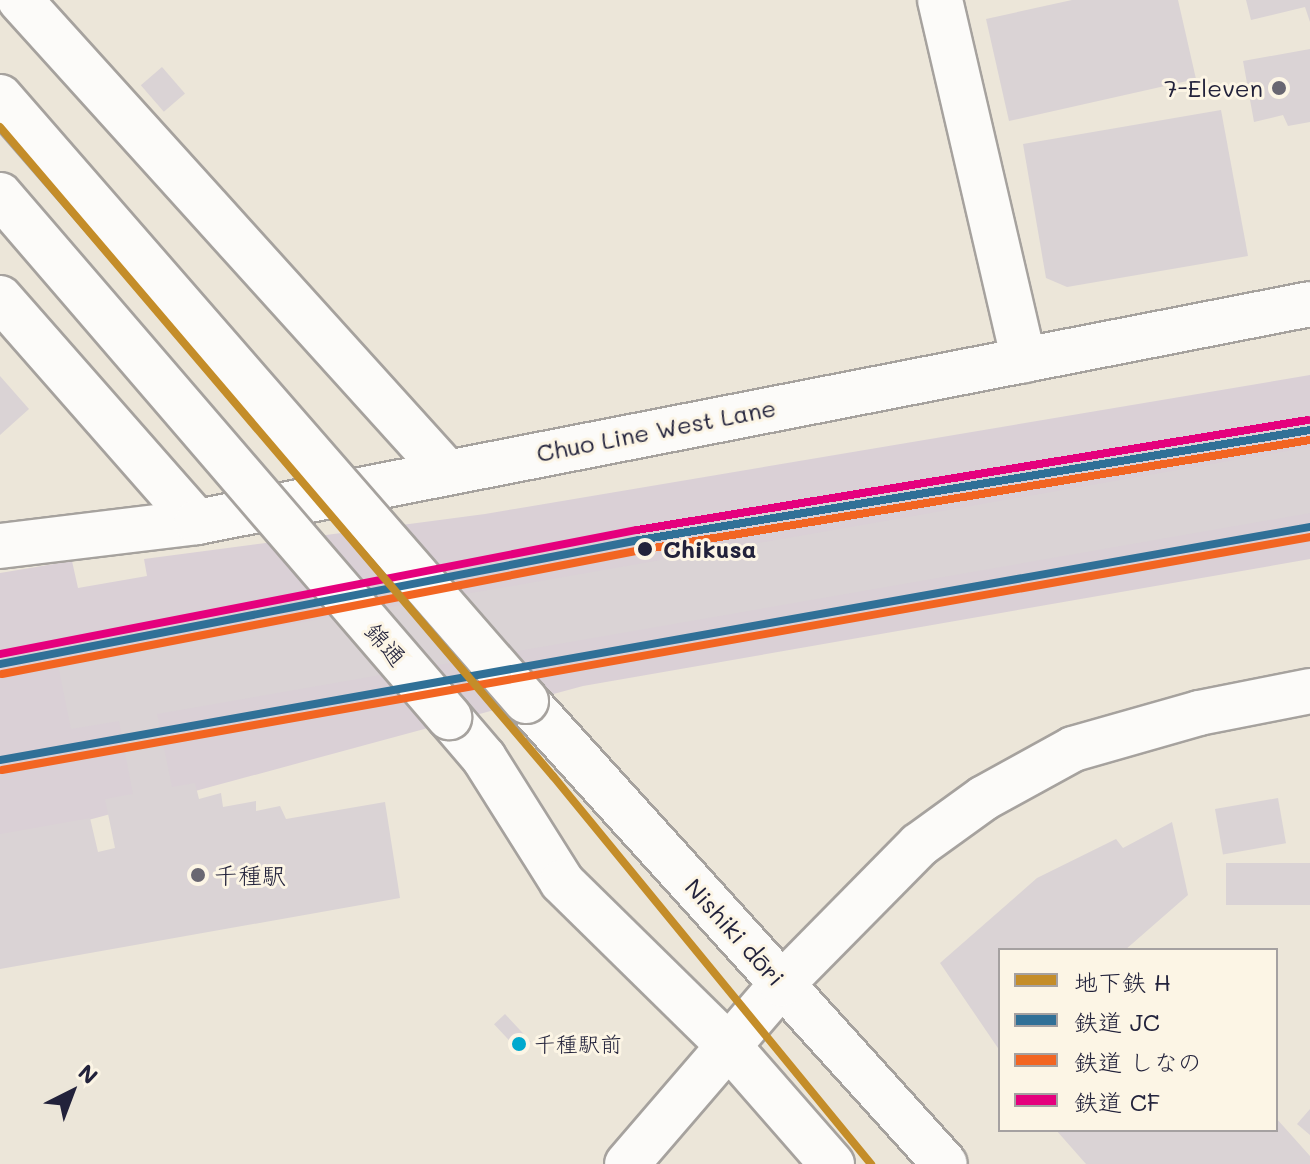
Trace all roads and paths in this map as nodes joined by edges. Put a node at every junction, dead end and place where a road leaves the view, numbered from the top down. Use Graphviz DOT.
graph roads {
  1 [pos="20,0"];
  2 [pos="940,0"];
  3 [pos="0,97"];
  4 [pos="0,195"];
  5 [pos="0,298"];
  6 [pos="1310,304"];
  7 [pos="1024,360"];
  8 [pos="445,470"];
  9 [pos="197,522"];
  10 [pos="0,546"];
  11 [pos="1310,691"];
  12 [pos="782,984"];
  13 [pos="726,1043"];
  14 [pos="627,1164"];
  15 [pos="832,1164"];
  16 [pos="945,1164"];
  1 -- 8 [label="street"];
  2 -- 7 [label="street"];
  3 -- 12 [label="street, Nishiki dōri, bridge"];
  4 -- 13 [label="street, 錦通, bridge"];
  5 -- 9 [label="street"];
  6 -- 7 [label="street, Chuo Line West Lane"];
  7 -- 8 [label="street, Chuo Line West Lane"];
  8 -- 9 [label="street, Chuo Line West Lane"];
  9 -- 10 [label="street, Chuo Line West Lane"];
  11 -- 12 [label="street"];
  12 -- 13 [label="street"];
  12 -- 16 [label="street, Nishiki dōri"];
  13 -- 14 [label="street"];
  13 -- 15 [label="street, 錦通"];
}
